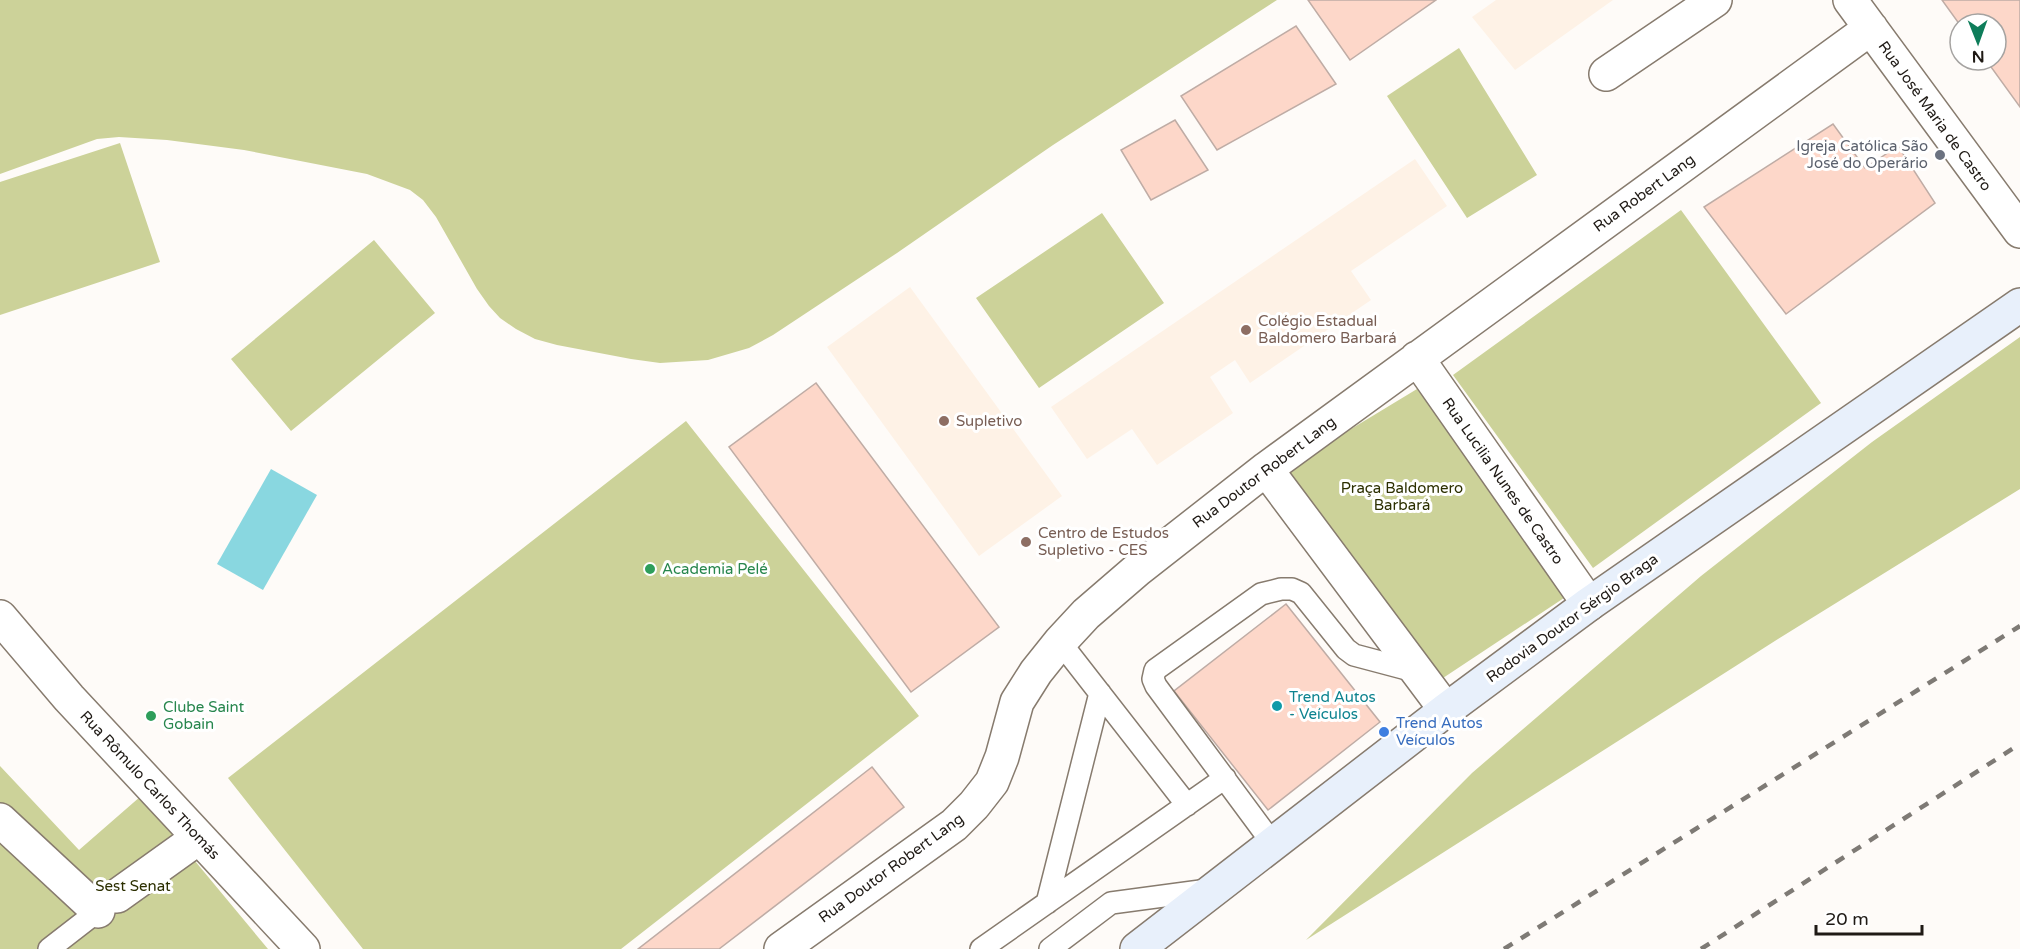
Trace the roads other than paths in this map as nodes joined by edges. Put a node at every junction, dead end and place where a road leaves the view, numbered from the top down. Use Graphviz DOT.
graph roads {
  1 [pos="1715,0"];
  2 [pos="1850,0"];
  3 [pos="1871,28"];
  4 [pos="1605,74"];
  5 [pos="2020,231"];
  6 [pos="2020,305"];
  7 [pos="1417,358"];
  8 [pos="1266,469"];
  9 [pos="1589,604"];
  10 [pos="0,617"];
  11 [pos="1060,642"];
  12 [pos="1418,672"];
  13 [pos="1100,693"];
  14 [pos="1446,710"];
  15 [pos="1225,778"];
  16 [pos="1187,805"];
  17 [pos="0,820"];
  18 [pos="198,837"];
  19 [pos="1273,844"];
  20 [pos="1215,889"];
  21 [pos="108,903"];
  22 [pos="1047,903"];
  23 [pos="49,949"];
  24 [pos="303,949"];
  25 [pos="781,949"];
  26 [pos="981,949"];
  27 [pos="1050,949"];
  28 [pos="1137,949"];
  1 -- 4 [label="street"];
  2 -- 3 [label="street, Rua José Maria de Castro"];
  3 -- 5 [label="street, Rua José Maria de Castro"];
  3 -- 7 [label="street, Rua Robert Lang"];
  6 -- 9 [label="main road, Rodovia Doutor Sérgio Braga"];
  7 -- 8 [label="street, Rua Doutor Robert Lang"];
  7 -- 9 [label="street, Rua Lucilia Nunes de Castro"];
  8 -- 11 [label="street, Rua Doutor Robert Lang"];
  8 -- 12 [label="street"];
  9 -- 14 [label="main road, Rodovia Doutor Sérgio Braga"];
  10 -- 18 [label="street, Rua Rômulo Carlos Thomás"];
  11 -- 13 [label="lane"];
  11 -- 25 [label="street, Rua Doutor Robert Lang"];
  12 -- 14 [label="street"];
  12 -- 15 [label="lane"];
  13 -- 16 [label="lane"];
  13 -- 22 [label="lane"];
  14 -- 19 [label="main road, Rodovia Doutor Sérgio Braga"];
  15 -- 16 [label="lane"];
  15 -- 19 [label="lane"];
  16 -- 22 [label="lane"];
  17 -- 21 [label="street"];
  18 -- 21 [label="street"];
  18 -- 24 [label="street, Rua Rômulo Carlos Thomás"];
  19 -- 20 [label="main road, Rodovia Doutor Sérgio Braga"];
  20 -- 27 [label="lane"];
  20 -- 28 [label="main road, Rodovia Doutor Sérgio Braga"];
  21 -- 23 [label="lane"];
  22 -- 26 [label="lane"];
}
